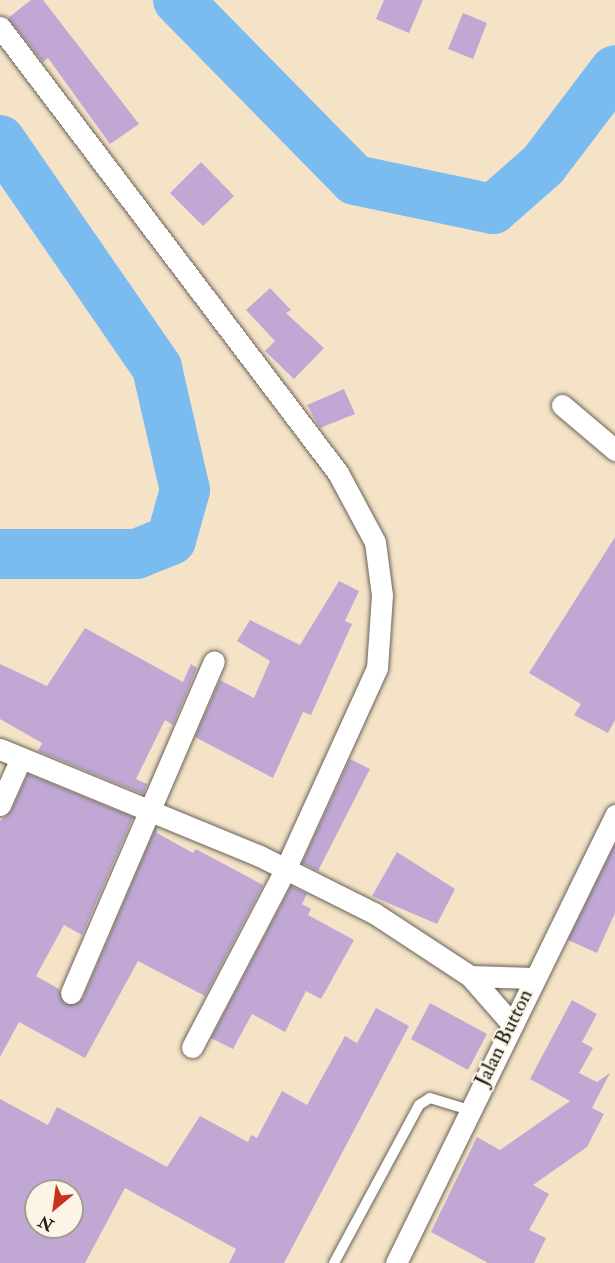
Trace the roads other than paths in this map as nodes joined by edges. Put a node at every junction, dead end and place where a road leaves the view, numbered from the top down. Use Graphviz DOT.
graph roads {
  1 [pos="0,27"];
  2 [pos="562,405"];
  3 [pos="615,450"];
  4 [pos="214,661"];
  5 [pos="0,749"];
  6 [pos="21,758"];
  7 [pos="0,805"];
  8 [pos="152,812"];
  9 [pos="615,815"];
  10 [pos="285,870"];
  11 [pos="470,976"];
  12 [pos="533,978"];
  13 [pos="71,993"];
  14 [pos="511,1023"];
  15 [pos="192,1047"];
  16 [pos="469,1110"];
  17 [pos="334,1263"];
  18 [pos="396,1263"];
  1 -- 10 [label="street"];
  2 -- 3 [label="street"];
  4 -- 8 [label="street"];
  5 -- 6 [label="street"];
  6 -- 7 [label="street"];
  6 -- 8 [label="street"];
  8 -- 10 [label="street"];
  8 -- 13 [label="street"];
  9 -- 12 [label="street, Jalan Button"];
  10 -- 11 [label="street"];
  10 -- 15 [label="street"];
  11 -- 12 [label="street"];
  11 -- 14 [label="street"];
  12 -- 14 [label="street, Jalan Button"];
  14 -- 16 [label="street, Jalan Button"];
  16 -- 17 [label="lane"];
  16 -- 18 [label="street, Jalan Button"];
}
